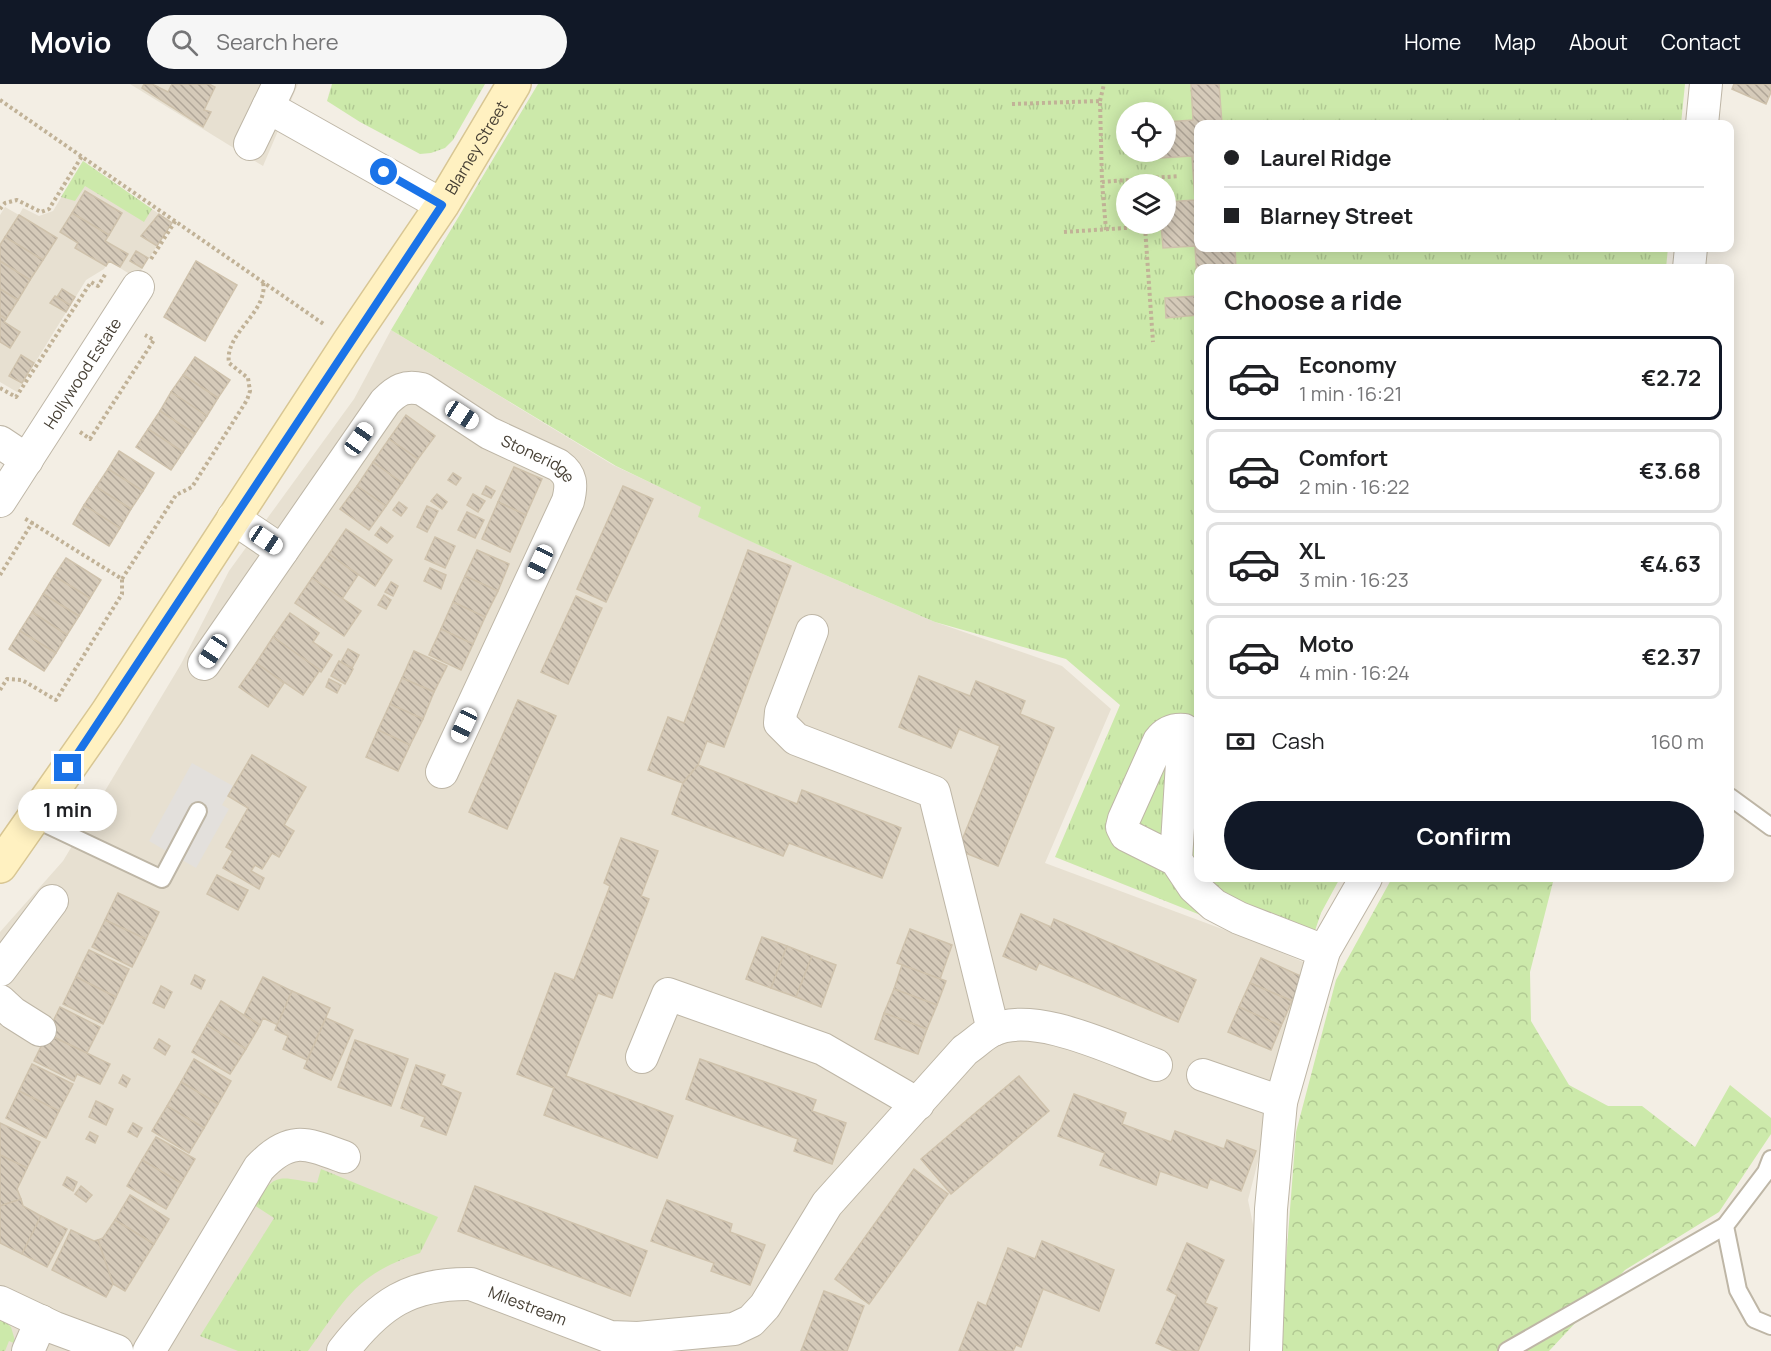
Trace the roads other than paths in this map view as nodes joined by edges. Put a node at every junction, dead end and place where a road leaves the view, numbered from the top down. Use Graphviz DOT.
graph roads {
  1 [pos="505,84"];
  2 [pos="514,84"];
  3 [pos="1706,84"];
  4 [pos="273,96"];
  5 [pos="1702,120"];
  6 [pos="250,144"];
  7 [pos="477,149"];
  8 [pos="442,205"];
  9 [pos="142,277"];
  10 [pos="0,442"];
  11 [pos="27,460"];
  12 [pos="11,509"];
  13 [pos="233,518"];
  14 [pos="282,551"];
  15 [pos="812,631"];
  16 [pos="204,664"];
  17 [pos="442,772"];
  18 [pos="1734,800"];
  19 [pos="198,812"];
  20 [pos="33,818"];
  21 [pos="1771,827"];
  22 [pos="1176,860"];
  23 [pos="0,865"];
  24 [pos="1364,882"];
  25 [pos="52,901"];
  26 [pos="1324,951"];
  27 [pos="0,970"];
  28 [pos="0,1001"];
  29 [pos="40,1030"];
  30 [pos="993,1030"];
  31 [pos="642,1057"];
  32 [pos="1156,1065"];
  33 [pos="1203,1074"];
  34 [pos="1281,1102"];
  35 [pos="918,1104"];
  36 [pos="344,1157"];
  37 [pos="1771,1159"];
  38 [pos="1725,1226"];
  39 [pos="0,1302"];
  40 [pos="41,1321"];
  41 [pos="1771,1326"];
  42 [pos="734,1340"];
  43 [pos="28,1351"];
  44 [pos="117,1351"];
  45 [pos="149,1351"];
  46 [pos="343,1351"];
  47 [pos="1266,1351"];
  48 [pos="1507,1351"];
  1 -- 7 [label="street, Blarney Street"];
  2 -- 7 [label="street"];
  3 -- 5 [label="street"];
  4 -- 6 [label="street"];
  4 -- 8 [label="street"];
  7 -- 8 [label="street, Blarney Street"];
  8 -- 13 [label="street, Blarney Street"];
  9 -- 11 [label="street, Hollywood Estate"];
  10 -- 11 [label="street"];
  11 -- 12 [label="street, Hollywood Estate"];
  13 -- 14 [label="street"];
  13 -- 20 [label="street, Blarney Street"];
  14 -- 16 [label="street, Stoneridge"];
  14 -- 17 [label="street, Stoneridge"];
  15 -- 30 [label="street"];
  18 -- 21 [label="lane"];
  19 -- 20 [label="lane"];
  20 -- 23 [label="street, Blarney Street"];
  22 -- 26 [label="street"];
  24 -- 26 [label="street"];
  25 -- 27 [label="street"];
  26 -- 34 [label="street"];
  28 -- 29 [label="street"];
  30 -- 32 [label="street"];
  30 -- 35 [label="street"];
  31 -- 35 [label="street"];
  33 -- 34 [label="street"];
  34 -- 47 [label="street"];
  35 -- 42 [label="street"];
  36 -- 45 [label="street"];
  37 -- 38 [label="lane"];
  38 -- 41 [label="lane"];
  38 -- 48 [label="lane"];
  39 -- 40 [label="street"];
  40 -- 43 [label="street"];
  40 -- 44 [label="street"];
  42 -- 46 [label="street, Milestream"];
}
